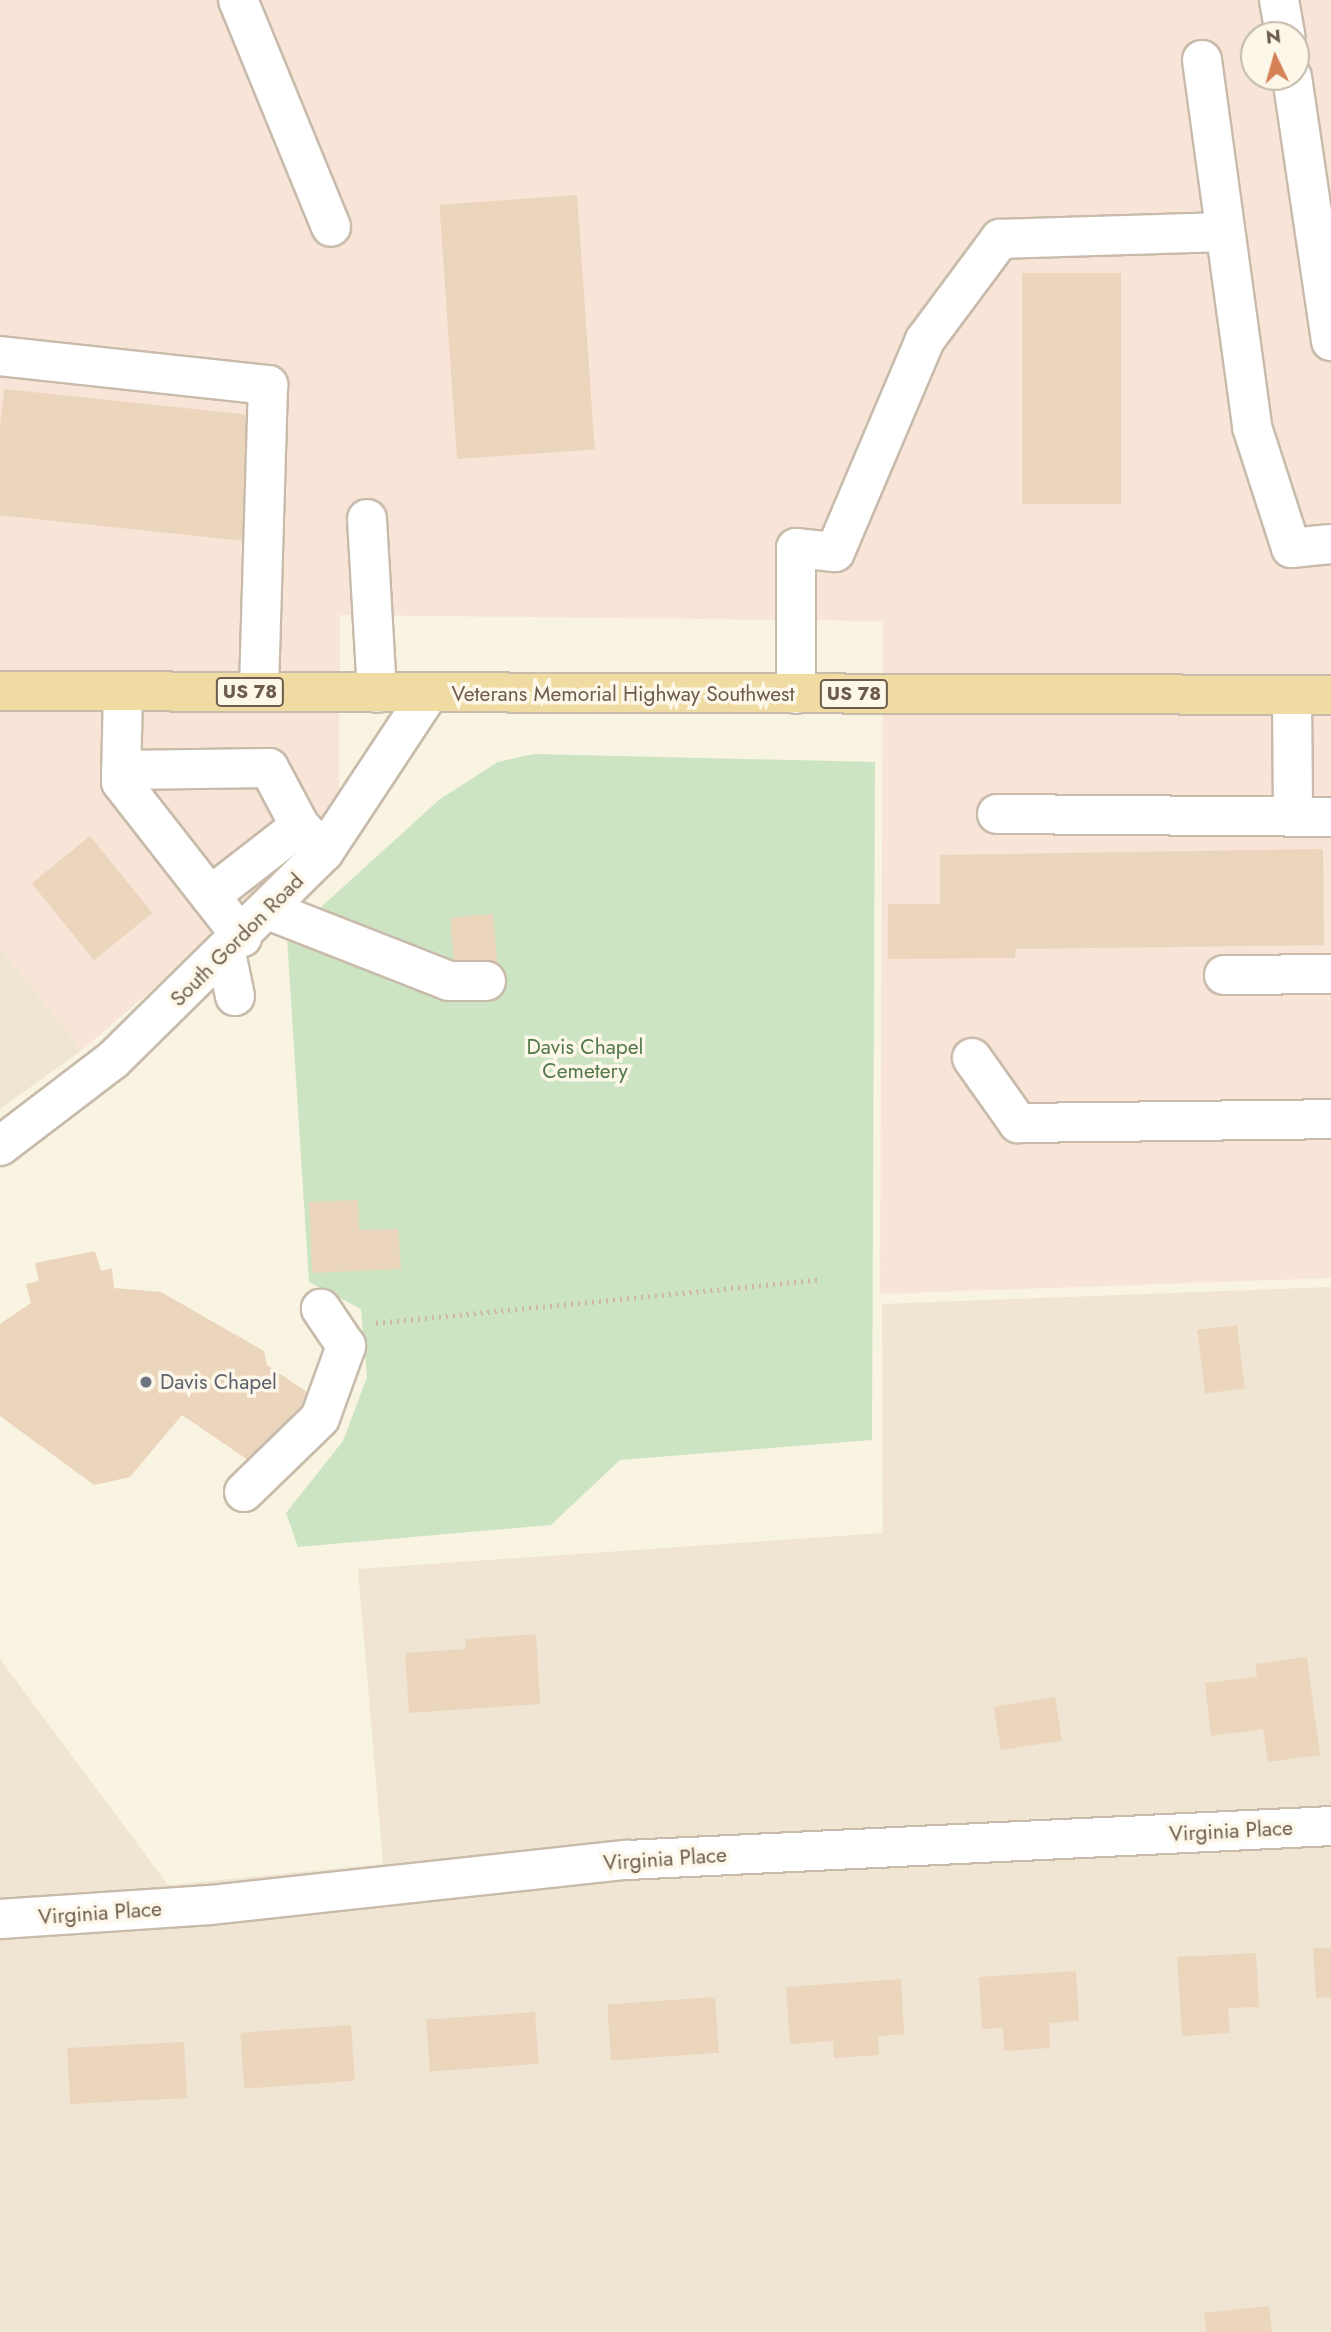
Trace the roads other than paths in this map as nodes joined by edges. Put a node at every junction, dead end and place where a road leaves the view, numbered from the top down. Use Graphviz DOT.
graph roads {
  1 [pos="238,0"];
  2 [pos="1279,0"];
  3 [pos="1283,21"];
  4 [pos="1202,60"];
  5 [pos="1294,91"];
  6 [pos="331,227"];
  7 [pos="1222,232"];
  8 [pos="1331,341"];
  9 [pos="0,356"];
  10 [pos="367,519"];
  11 [pos="1331,544"];
  12 [pos="0,691"];
  13 [pos="123,692"];
  14 [pos="259,692"];
  15 [pos="377,693"];
  16 [pos="429,693"];
  17 [pos="796,694"];
  18 [pos="1293,695"];
  19 [pos="1331,695"];
  20 [pos="121,770"];
  21 [pos="997,814"];
  22 [pos="1293,817"];
  23 [pos="1331,817"];
  24 [pos="312,839"];
  25 [pos="211,896"];
  26 [pos="268,910"];
  27 [pos="234,945"];
  28 [pos="1331,974"];
  29 [pos="1224,975"];
  30 [pos="486,981"];
  31 [pos="234,996"];
  32 [pos="972,1058"];
  33 [pos="1331,1119"];
  34 [pos="0,1146"];
  35 [pos="327,1318"];
  36 [pos="244,1492"];
  37 [pos="1331,1826"];
  38 [pos="0,1919"];
  1 -- 6 [label="street"];
  2 -- 3 [label="street"];
  4 -- 7 [label="street"];
  5 -- 8 [label="street"];
  7 -- 11 [label="street"];
  7 -- 17 [label="street"];
  9 -- 14 [label="street"];
  10 -- 15 [label="street"];
  12 -- 13 [label="main road, Veterans Memorial Highway Southwest / US 78"];
  13 -- 14 [label="main road, Veterans Memorial Highway Southwest / US 78"];
  13 -- 20 [label="street"];
  14 -- 15 [label="main road, Veterans Memorial Highway Southwest / US 78"];
  15 -- 16 [label="main road, Veterans Memorial Highway Southwest / US 78"];
  16 -- 17 [label="main road, Veterans Memorial Highway Southwest / US 78"];
  16 -- 24 [label="street, South Gordon Road"];
  17 -- 18 [label="main road, Veterans Memorial Highway Southwest / US 78"];
  18 -- 19 [label="main road, Veterans Memorial Highway Southwest / US 78"];
  18 -- 22 [label="street"];
  20 -- 24 [label="street"];
  20 -- 25 [label="street"];
  21 -- 22 [label="street"];
  22 -- 23 [label="street"];
  24 -- 25 [label="street"];
  24 -- 26 [label="street, South Gordon Road"];
  25 -- 27 [label="street"];
  26 -- 27 [label="street, South Gordon Road"];
  26 -- 30 [label="street"];
  27 -- 31 [label="street"];
  27 -- 34 [label="street, South Gordon Road"];
  28 -- 29 [label="street"];
  32 -- 33 [label="street"];
  35 -- 36 [label="street"];
  37 -- 38 [label="street, Virginia Place"];
}
